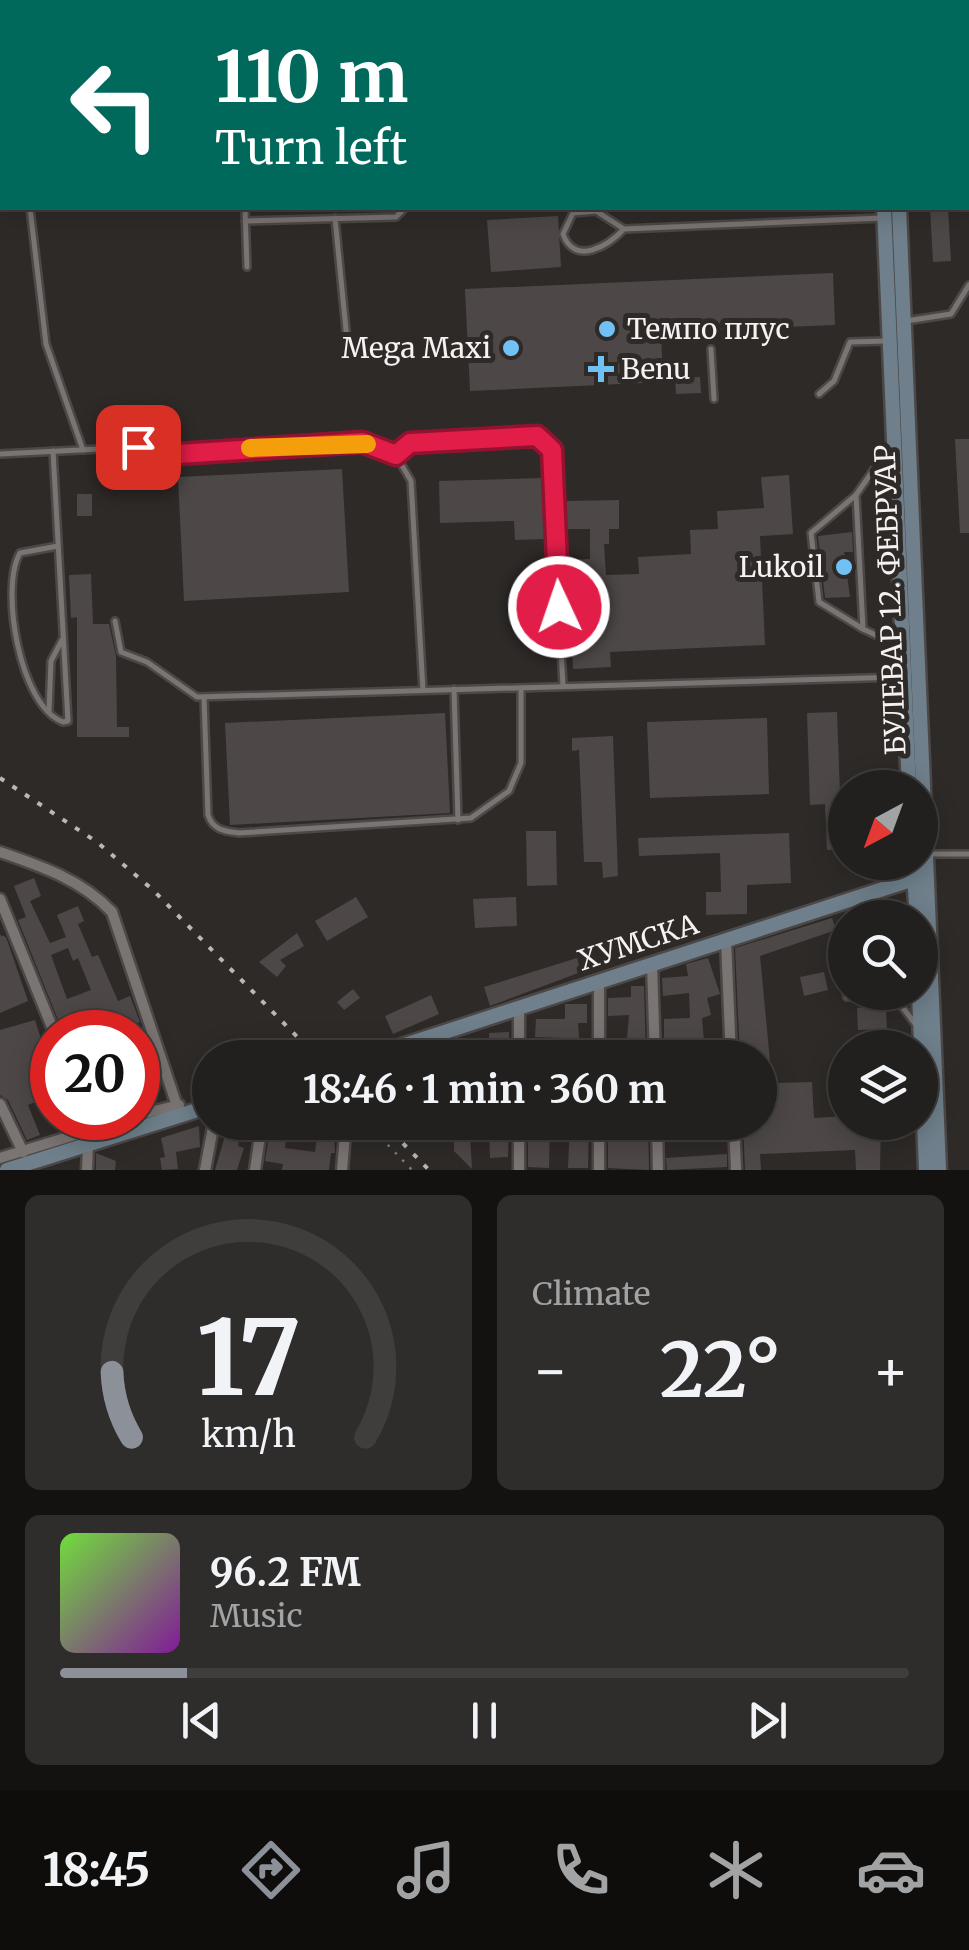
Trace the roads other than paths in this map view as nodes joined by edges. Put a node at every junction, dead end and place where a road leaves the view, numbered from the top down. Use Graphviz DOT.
graph roads {
  1 [pos="30,210"];
  2 [pos="244,210"];
  3 [pos="403,210"];
  4 [pos="899,210"];
  5 [pos="884,212"];
  6 [pos="335,218"];
  7 [pos="245,221"];
  8 [pos="624,229"];
  9 [pos="247,268"];
  10 [pos="969,285"];
  11 [pos="903,321"];
  12 [pos="347,340"];
  13 [pos="897,340"];
  14 [pos="711,349"];
  15 [pos="819,394"];
  16 [pos="714,399"];
  17 [pos="895,440"];
  18 [pos="83,450"];
  19 [pos="53,452"];
  20 [pos="0,454"];
  21 [pos="396,455"];
  22 [pos="856,495"];
  23 [pos="58,546"];
  24 [pos="115,621"];
  25 [pos="863,629"];
  26 [pos="64,638"];
  27 [pos="904,648"];
  28 [pos="904,678"];
  29 [pos="562,686"];
  30 [pos="521,687"];
  31 [pos="454,689"];
  32 [pos="423,690"];
  33 [pos="204,698"];
  34 [pos="49,714"];
  35 [pos="908,770"];
  36 [pos="915,770"];
  37 [pos="458,820"];
  38 [pos="0,852"];
  39 [pos="969,854"];
  40 [pos="938,856"];
  41 [pos="911,880"];
  42 [pos="920,880"];
  43 [pos="0,899"];
  44 [pos="726,940"];
  45 [pos="652,964"];
  46 [pos="599,980"];
  47 [pos="519,1007"];
  48 [pos="45,1010"];
  49 [pos="902,1010"];
  50 [pos="918,1030"];
  51 [pos="445,1032"];
  52 [pos="420,1040"];
  53 [pos="445,1040"];
  54 [pos="519,1040"];
  55 [pos="599,1040"];
  56 [pos="654,1040"];
  57 [pos="730,1040"];
  58 [pos="176,1103"];
  59 [pos="0,1104"];
  60 [pos="160,1108"];
  61 [pos="192,1112"];
  62 [pos="51,1140"];
  63 [pos="211,1140"];
  64 [pos="259,1140"];
  65 [pos="344,1140"];
  66 [pos="519,1140"];
  67 [pos="599,1140"];
  68 [pos="657,1140"];
  69 [pos="735,1140"];
  70 [pos="925,1140"];
  71 [pos="88,1145"];
  72 [pos="22,1152"];
  73 [pos="0,1158"];
  74 [pos="6,1170"];
  75 [pos="87,1170"];
  76 [pos="205,1170"];
  77 [pos="255,1170"];
  78 [pos="342,1170"];
  79 [pos="519,1170"];
  80 [pos="600,1170"];
  81 [pos="658,1170"];
  82 [pos="736,1170"];
  83 [pos="926,1170"];
  84 [pos="940,1170"];
  1 -- 18 [label="lane"];
  2 -- 7 [label="lane"];
  3 -- 6 [label="lane"];
  4 -- 11 [label="main road, БУЛЕВАР 12. ФЕБРУАР"];
  5 -- 8 [label="lane"];
  5 -- 13 [label="main road, БУЛЕВАР 12. ФЕБРУАР"];
  6 -- 7 [label="lane"];
  6 -- 12 [label="lane"];
  7 -- 9 [label="lane"];
  8 -- 8 [label="lane"];
  10 -- 11 [label="lane"];
  11 -- 13 [label="main road, БУЛЕВАР 12. ФЕБРУАР"];
  13 -- 15 [label="lane"];
  13 -- 17 [label="main road, БУЛЕВАР 12. ФЕБРУАР"];
  13 -- 36 [label="main road, БУЛЕВАР 12. ФЕБРУАР"];
  14 -- 16 [label="lane"];
  17 -- 22 [label="lane"];
  17 -- 27 [label="main road, БУЛЕВАР 12. ФЕБРУАР"];
  18 -- 19 [label="lane"];
  18 -- 21 [label="lane"];
  19 -- 20 [label="lane"];
  19 -- 23 [label="lane"];
  21 -- 29 [label="lane"];
  21 -- 32 [label="lane"];
  22 -- 25 [label="lane"];
  22 -- 25 [label="lane"];
  23 -- 26 [label="lane"];
  23 -- 34 [label="lane"];
  24 -- 33 [label="lane"];
  25 -- 27 [label="lane"];
  26 -- 34 [label="lane"];
  26 -- 34 [label="lane"];
  27 -- 28 [label="main road, БУЛЕВАР 12. ФЕБРУАР"];
  28 -- 29 [label="lane"];
  28 -- 35 [label="main road, БУЛЕВАР 12. ФЕБРУАР"];
  29 -- 30 [label="lane"];
  30 -- 31 [label="lane"];
  30 -- 37 [label="lane"];
  31 -- 32 [label="lane"];
  31 -- 37 [label="lane"];
  32 -- 33 [label="lane"];
  33 -- 37 [label="lane"];
  38 -- 58 [label="street"];
  39 -- 40 [label="lane"];
  41 -- 44 [label="main road, ХУМСКА"];
  42 -- 84 [label="main road, БУЛЕВАР 12. ФЕБРУАР"];
  43 -- 48 [label="street"];
  44 -- 45 [label="main road, ХУМСКА"];
  44 -- 57 [label="street"];
  45 -- 46 [label="main road, ХУМСКА"];
  45 -- 56 [label="street"];
  46 -- 47 [label="main road, ХУМСКА"];
  46 -- 55 [label="street"];
  47 -- 51 [label="main road, ХУМСКА"];
  47 -- 54 [label="street"];
  49 -- 50 [label="lane"];
  51 -- 52 [label="main road, ХУМСКА"];
  51 -- 53 [label="lane"];
  58 -- 60 [label="street"];
  58 -- 61 [label="street"];
  59 -- 72 [label="street"];
  61 -- 71 [label="main road"];
  62 -- 72 [label="street"];
  63 -- 76 [label="street"];
  64 -- 77 [label="street"];
  65 -- 78 [label="street"];
  66 -- 79 [label="street"];
  67 -- 80 [label="street"];
  68 -- 81 [label="street"];
  69 -- 82 [label="street"];
  70 -- 83 [label="main road"];
  71 -- 74 [label="main road"];
  71 -- 75 [label="street"];
  72 -- 73 [label="street"];
}
